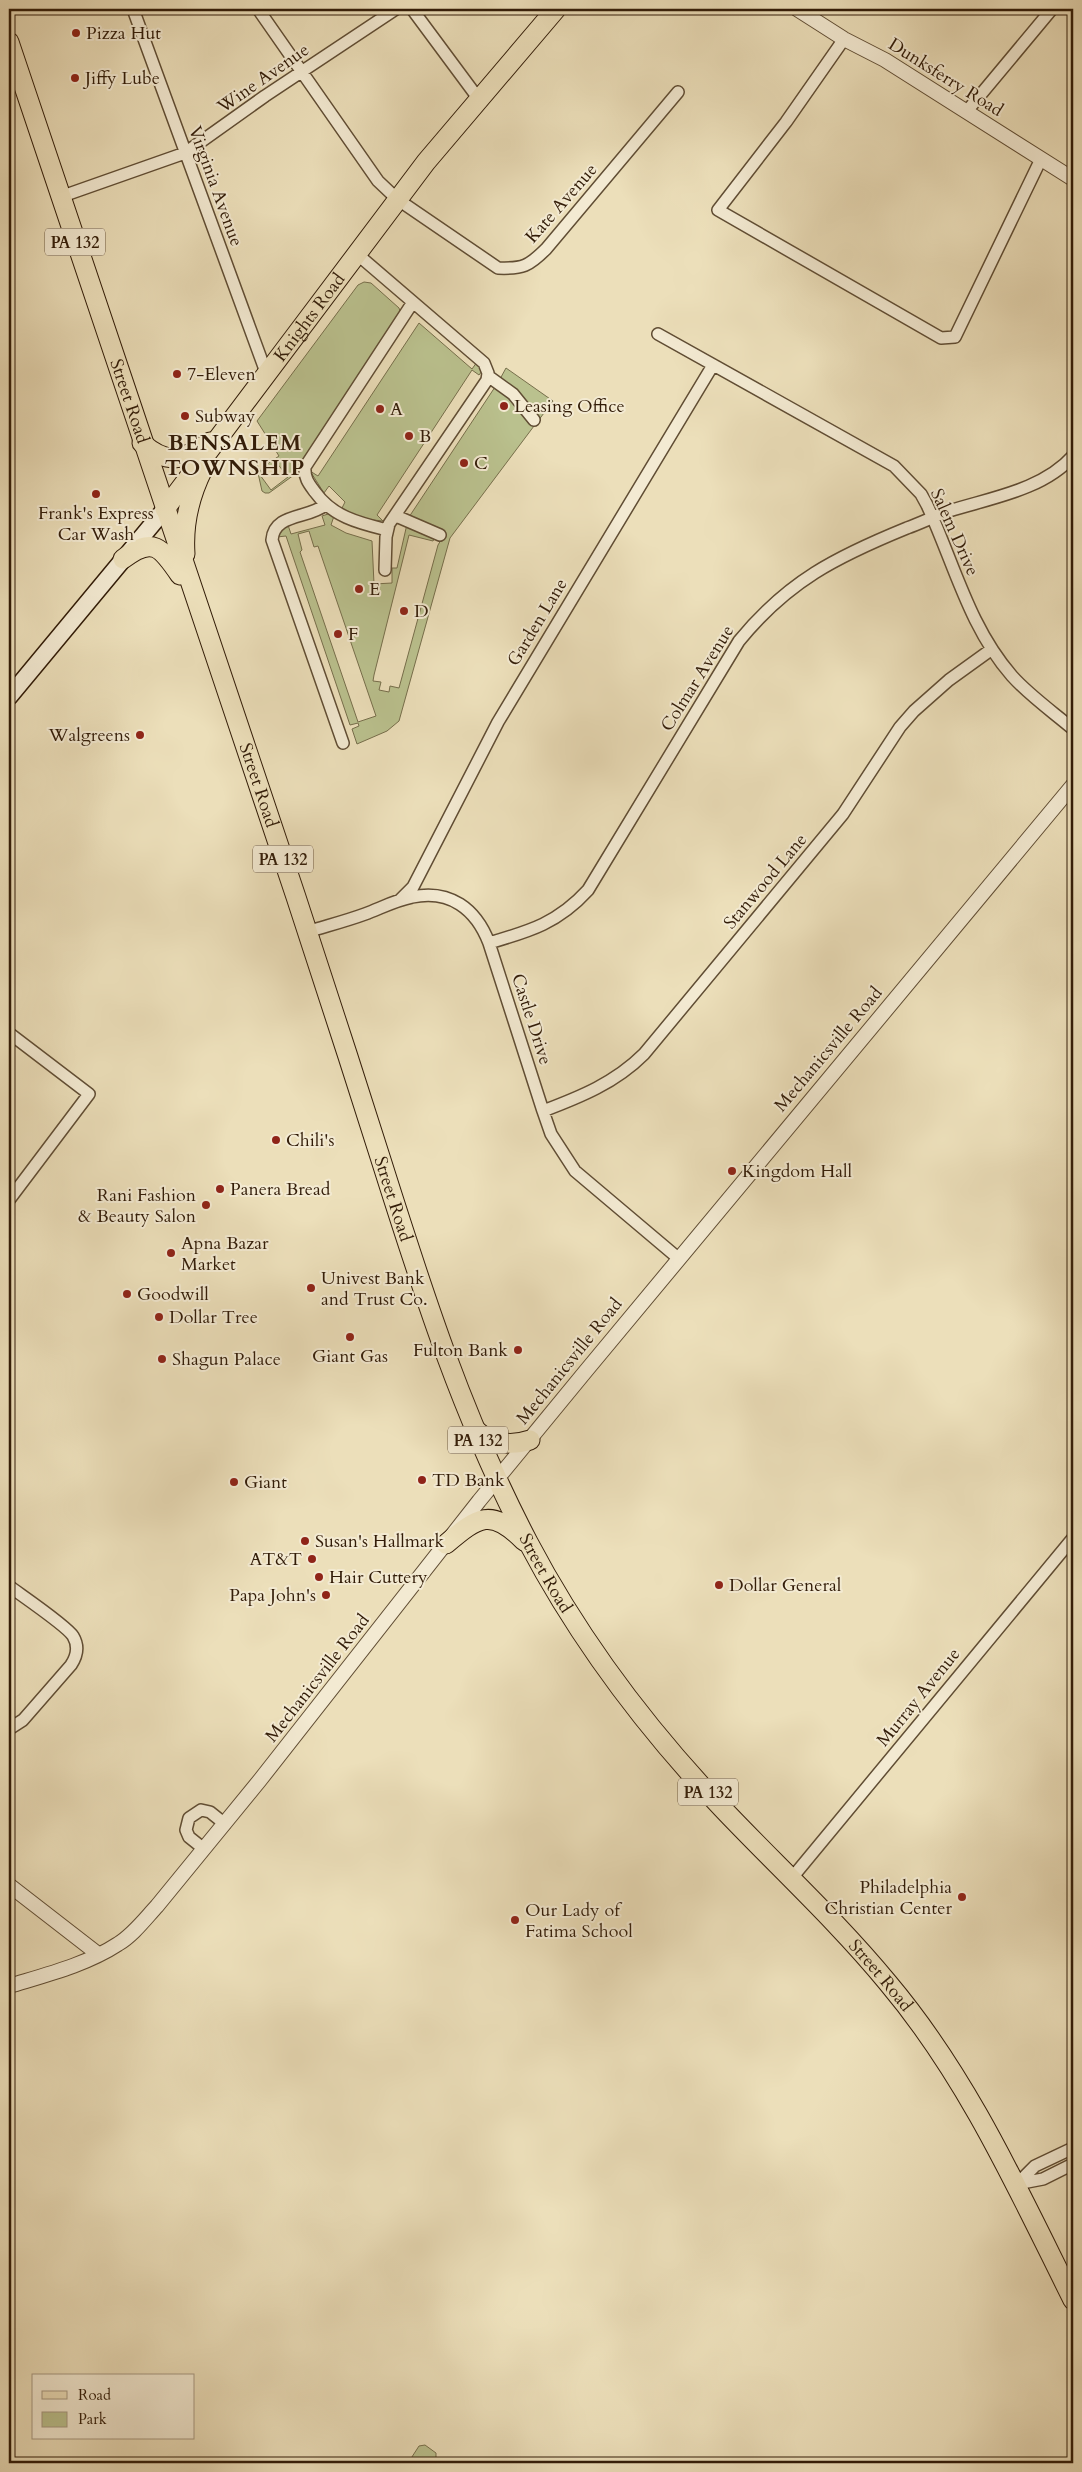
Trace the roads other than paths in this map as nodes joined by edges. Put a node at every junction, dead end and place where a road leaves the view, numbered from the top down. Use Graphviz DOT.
graph roads {
  1 [pos="133,9"];
  2 [pos="258,9"];
  3 [pos="396,9"];
  4 [pos="412,9"];
  5 [pos="555,9"];
  6 [pos="797,9"];
  7 [pos="1052,9"];
  8 [pos="844,39"];
  9 [pos="9,42"];
  10 [pos="302,72"];
  11 [pos="678,92"];
  12 [pos="478,98"];
  13 [pos="967,111"];
  14 [pos="186,153"];
  15 [pos="1040,159"];
  16 [pos="1073,179"];
  17 [pos="60,197"];
  18 [pos="397,200"];
  19 [pos="357,254"];
  20 [pos="413,302"];
  21 [pos="658,334"];
  22 [pos="713,365"];
  23 [pos="267,375"];
  24 [pos="488,376"];
  25 [pos="534,420"];
  26 [pos="222,435"];
  27 [pos="142,442"];
  28 [pos="1073,456"];
  29 [pos="325,505"];
  30 [pos="165,509"];
  31 [pos="396,516"];
  32 [pos="933,517"];
  33 [pos="387,530"];
  34 [pos="440,535"];
  35 [pos="123,558"];
  36 [pos="385,570"];
  37 [pos="191,588"];
  38 [pos="992,649"];
  39 [pos="9,697"];
  40 [pos="1073,729"];
  41 [pos="343,742"];
  42 [pos="1073,785"];
  43 [pos="400,900"];
  44 [pos="307,932"];
  45 [pos="489,943"];
  46 [pos="9,1033"];
  47 [pos="543,1111"];
  48 [pos="9,1200"];
  49 [pos="678,1258"];
  50 [pos="473,1427"];
  51 [pos="530,1440"];
  52 [pos="497,1480"];
  53 [pos="1073,1538"];
  54 [pos="446,1544"];
  55 [pos="531,1548"];
  56 [pos="9,1586"];
  57 [pos="9,1730"];
  58 [pos="225,1824"];
  59 [pos="204,1849"];
  60 [pos="791,1879"];
  61 [pos="9,1885"];
  62 [pos="98,1954"];
  63 [pos="9,1986"];
  64 [pos="1073,2148"];
  65 [pos="1073,2164"];
  66 [pos="1016,2185"];
  67 [pos="1073,2300"];
  1 -- 14 [label="street, Virginia Avenue"];
  2 -- 10 [label="street, Kate Avenue"];
  3 -- 10 [label="street, Wine Avenue"];
  4 -- 12 [label="street"];
  5 -- 12 [label="main road, Knights Road"];
  6 -- 8 [label="street, Dunksferry Road"];
  7 -- 13 [label="street"];
  8 -- 13 [label="street, Dunksferry Road"];
  8 -- 15 [label="street"];
  9 -- 17 [label="main road, Street Road / PA 132"];
  10 -- 14 [label="street, Wine Avenue"];
  10 -- 18 [label="street, Kate Avenue"];
  11 -- 18 [label="street, Kate Avenue"];
  12 -- 18 [label="main road, Knights Road"];
  13 -- 15 [label="street, Dunksferry Road"];
  14 -- 17 [label="street, Wine Avenue"];
  14 -- 23 [label="street, Virginia Avenue"];
  15 -- 16 [label="street, Dunksferry Road"];
  17 -- 27 [label="main road, Street Road / PA 132"];
  18 -- 19 [label="main road, Knights Road"];
  19 -- 20 [label="street"];
  19 -- 23 [label="main road, Knights Road"];
  20 -- 24 [label="street"];
  20 -- 29 [label="street"];
  21 -- 22 [label="street, Salem Drive"];
  22 -- 32 [label="street, Salem Drive"];
  22 -- 43 [label="street, Garden Lane"];
  23 -- 26 [label="main road, Knights Road"];
  24 -- 25 [label="street"];
  24 -- 31 [label="street"];
  26 -- 27 [label="main road"];
  26 -- 30 [label="main road, Knights Road"];
  26 -- 37 [label="main road"];
  27 -- 30 [label="main road, Street Road / PA 132"];
  28 -- 32 [label="street, Colmar Avenue"];
  29 -- 33 [label="street"];
  29 -- 41 [label="street"];
  30 -- 35 [label="main road, Knights Road"];
  30 -- 37 [label="main road, Street Road / PA 132"];
  31 -- 33 [label="street"];
  31 -- 34 [label="street"];
  32 -- 38 [label="street, Salem Drive"];
  32 -- 45 [label="street, Colmar Avenue"];
  33 -- 36 [label="street"];
  35 -- 37 [label="main road"];
  35 -- 39 [label="main road, Knights Road"];
  37 -- 44 [label="main road, Street Road / PA 132"];
  38 -- 40 [label="street, Salem Drive"];
  38 -- 47 [label="street, Stanwood Lane"];
  42 -- 49 [label="street, Mechanicsville Road"];
  43 -- 44 [label="street, Castle Drive"];
  43 -- 45 [label="street, Castle Drive"];
  44 -- 50 [label="main road, Street Road / PA 132"];
  45 -- 47 [label="street, Castle Drive"];
  46 -- 48 [label="street"];
  47 -- 49 [label="street, Castle Drive"];
  49 -- 51 [label="street, Mechanicsville Road"];
  50 -- 51 [label="main road"];
  50 -- 52 [label="main road, Street Road / PA 132"];
  51 -- 52 [label="street, Mechanicsville Road"];
  52 -- 54 [label="street, Mechanicsville Road"];
  52 -- 55 [label="main road, Street Road / PA 132"];
  53 -- 60 [label="street, Murray Avenue"];
  54 -- 55 [label="main road"];
  54 -- 58 [label="street, Mechanicsville Road"];
  55 -- 60 [label="main road, Street Road / PA 132"];
  56 -- 57 [label="street"];
  58 -- 59 [label="street, Mechanicsville Road"];
  58 -- 59 [label="street"];
  59 -- 62 [label="street, Mechanicsville Road"];
  60 -- 66 [label="main road, Street Road / PA 132"];
  61 -- 62 [label="street"];
  62 -- 63 [label="street, Mechanicsville Road"];
  64 -- 66 [label="street"];
  65 -- 66 [label="street"];
  66 -- 67 [label="main road, Street Road / PA 132"];
}
